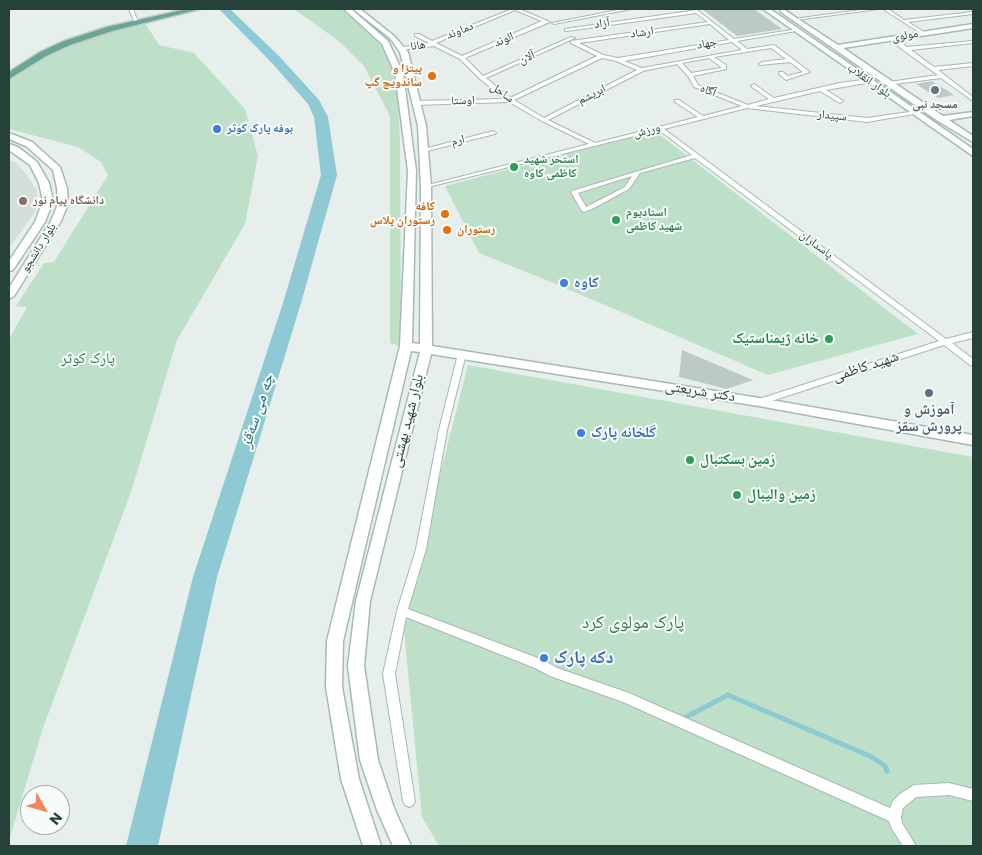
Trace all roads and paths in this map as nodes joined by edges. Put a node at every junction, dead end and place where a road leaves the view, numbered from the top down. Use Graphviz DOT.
graph roads {
  1 [pos="131,9"];
  2 [pos="189,9"];
  3 [pos="196,9"];
  4 [pos="347,9"];
  5 [pos="356,9"];
  6 [pos="516,9"];
  7 [pos="537,9"];
  8 [pos="629,9"];
  9 [pos="771,9"];
  10 [pos="818,9"];
  11 [pos="876,9"];
  12 [pos="885,9"];
  13 [pos="966,9"];
  14 [pos="783,10"];
  15 [pos="853,10"];
  16 [pos="682,11"];
  17 [pos="524,12"];
  18 [pos="973,13"];
  19 [pos="828,15"];
  20 [pos="147,19"];
  21 [pos="796,20"];
  22 [pos="136,21"];
  23 [pos="904,21"];
  24 [pos="545,22"];
  25 [pos="554,23"];
  26 [pos="710,23"];
  27 [pos="973,26"];
  28 [pos="567,30"];
  29 [pos="796,30"];
  30 [pos="922,33"];
  31 [pos="417,34"];
  32 [pos="892,38"];
  33 [pos="732,39"];
  34 [pos="573,40"];
  35 [pos="973,42"];
  36 [pos="433,43"];
  37 [pos="838,47"];
  38 [pos="401,48"];
  39 [pos="905,49"];
  40 [pos="745,50"];
  41 [pos="601,56"];
  42 [pos="710,57"];
  43 [pos="462,58"];
  44 [pos="618,60"];
  45 [pos="792,60"];
  46 [pos="678,62"];
  47 [pos="762,64"];
  48 [pos="973,64"];
  49 [pos="933,69"];
  50 [pos="641,70"];
  51 [pos="807,72"];
  52 [pos="781,73"];
  53 [pos="9,74"];
  54 [pos="690,75"];
  55 [pos="942,76"];
  56 [pos="482,78"];
  57 [pos="870,81"];
  58 [pos="889,84"];
  59 [pos="754,86"];
  60 [pos="821,89"];
  61 [pos="973,89"];
  62 [pos="960,91"];
  63 [pos="973,99"];
  64 [pos="510,100"];
  65 [pos="772,100"];
  66 [pos="676,101"];
  67 [pos="840,101"];
  68 [pos="415,104"];
  69 [pos="749,106"];
  70 [pos="914,112"];
  71 [pos="973,114"];
  72 [pos="703,118"];
  73 [pos="941,119"];
  74 [pos="544,120"];
  75 [pos="659,128"];
  76 [pos="493,133"];
  77 [pos="9,136"];
  78 [pos="973,140"];
  79 [pos="29,144"];
  80 [pos="593,144"];
  81 [pos="12,148"];
  82 [pos="423,150"];
  83 [pos="973,153"];
  84 [pos="696,156"];
  85 [pos="638,172"];
  86 [pos="426,187"];
  87 [pos="9,268"];
  88 [pos="9,296"];
  89 [pos="973,335"];
  90 [pos="945,342"];
  91 [pos="406,346"];
  92 [pos="426,349"];
  93 [pos="462,354"];
  94 [pos="973,363"];
  95 [pos="759,402"];
  96 [pos="973,440"];
  97 [pos="402,611"];
  98 [pos="973,794"];
  99 [pos="409,801"];
  100 [pos="895,817"];
  101 [pos="372,846"];
  102 [pos="402,846"];
  103 [pos="910,846"];
  1 -- 22 [label="street"];
  2 -- 20 [label="main road"];
  3 -- 20 [label="main road"];
  4 -- 91 [label="main road, بلوار شهید بهشتی"];
  5 -- 38 [label="main road, بلوار شهید بهشتی"];
  6 -- 17 [label="street"];
  6 -- 36 [label="street, دماوند"];
  7 -- 17 [label="street"];
  8 -- 25 [label="street"];
  9 -- 14 [label="main road"];
  9 -- 29 [label="main road, بلوار انقلاب"];
  10 -- 19 [label="street"];
  11 -- 15 [label="street"];
  12 -- 23 [label="street"];
  13 -- 18 [label="street"];
  14 -- 21 [label="main road, بلوار انقلاب"];
  15 -- 19 [label="street"];
  16 -- 26 [label="street, آزاد"];
  16 -- 28 [label="street, آزاد"];
  17 -- 24 [label="street"];
  18 -- 23 [label="street"];
  19 -- 21 [label="street"];
  20 -- 22 [label="main road"];
  20 -- 53 [label="main road"];
  21 -- 37 [label="main road, بلوار انقلاب"];
  22 -- 53 [label="main road"];
  23 -- 30 [label="street"];
  24 -- 25 [label="street"];
  24 -- 43 [label="street, الوند"];
  25 -- 28 [label="street"];
  26 -- 33 [label="street"];
  26 -- 34 [label="street, ارشاد"];
  27 -- 30 [label="main road, مولوی"];
  28 -- 34 [label="street"];
  29 -- 33 [label="street, جهاد"];
  29 -- 57 [label="main road, بلوار انقلاب"];
  30 -- 32 [label="main road, مولوی"];
  31 -- 36 [label="street, ساحل"];
  32 -- 37 [label="main road, مولوی"];
  32 -- 39 [label="street"];
  33 -- 40 [label="street"];
  33 -- 44 [label="street, جهاد"];
  34 -- 41 [label="street"];
  34 -- 56 [label="street, آلان"];
  35 -- 39 [label="street"];
  36 -- 38 [label="street, هانا"];
  36 -- 43 [label="street, ساحل"];
  37 -- 58 [label="main road, بلوار انقلاب"];
  38 -- 68 [label="main road, بلوار شهید بهشتی"];
  39 -- 49 [label="street"];
  40 -- 42 [label="street, ابریشم"];
  40 -- 45 [label="street, ابریشم"];
  41 -- 44 [label="street"];
  41 -- 64 [label="street"];
  42 -- 46 [label="street, ابریشم"];
  42 -- 54 [label="street"];
  43 -- 56 [label="street, ساحل"];
  44 -- 50 [label="street"];
  45 -- 47 [label="street"];
  45 -- 51 [label="street"];
  46 -- 50 [label="street, ابریشم"];
  46 -- 54 [label="street, آگاه"];
  48 -- 49 [label="street"];
  49 -- 55 [label="street"];
  50 -- 74 [label="street, ابریشم"];
  51 -- 52 [label="street"];
  54 -- 69 [label="street, آگاه"];
  55 -- 58 [label="street"];
  55 -- 62 [label="street"];
  56 -- 64 [label="street, ساحل"];
  57 -- 60 [label="street, ورزش"];
  57 -- 70 [label="main road, بلوار انقلاب"];
  58 -- 73 [label="main road, بلوار انقلاب"];
  59 -- 65 [label="street"];
  60 -- 65 [label="street, ورزش"];
  60 -- 67 [label="street"];
  61 -- 62 [label="street"];
  62 -- 63 [label="street"];
  64 -- 68 [label="street, اوستا"];
  64 -- 74 [label="street, ساحل"];
  65 -- 69 [label="street, ورزش"];
  66 -- 72 [label="street"];
  68 -- 82 [label="main road, بلوار شهید بهشتی"];
  69 -- 70 [label="street, سپیدار"];
  69 -- 72 [label="street, ورزش"];
  70 -- 83 [label="main road, بلوار انقلاب"];
  71 -- 73 [label="main road"];
  72 -- 75 [label="street, ورزش"];
  73 -- 78 [label="main road, بلوار انقلاب"];
  74 -- 80 [label="street, ساحل"];
  75 -- 80 [label="street, ورزش"];
  75 -- 84 [label="street, پاسداران"];
  76 -- 82 [label="street, ارم"];
  77 -- 79 [label="main road, بلوار دانشجو"];
  79 -- 81 [label="main road"];
  79 -- 88 [label="main road, بلوار دانشجو"];
  80 -- 86 [label="street, ورزش"];
  81 -- 87 [label="main road, بلوار دانشجو"];
  82 -- 86 [label="main road, بلوار شهید بهشتی"];
  84 -- 85 [label="street"];
  84 -- 90 [label="street, پاسداران"];
  85 -- 85 [label="street"];
  86 -- 92 [label="main road, بلوار شهید بهشتی"];
  89 -- 90 [label="street, شهید کاظمی"];
  90 -- 94 [label="street, پاسداران"];
  90 -- 95 [label="street, شهید کاظمی"];
  91 -- 92 [label="main road, دکتر شریعتی"];
  91 -- 101 [label="main road, بلوار شهید بهشتی"];
  92 -- 93 [label="main road, دکتر شریعتی"];
  92 -- 102 [label="main road, بلوار شهید بهشتی"];
  93 -- 95 [label="main road, دکتر شریعتی"];
  93 -- 97 [label="street"];
  95 -- 96 [label="main road, دکتر شریعتی"];
  97 -- 99 [label="street"];
  97 -- 100 [label="street"];
  98 -- 100 [label="street"];
  100 -- 103 [label="street"];
}
